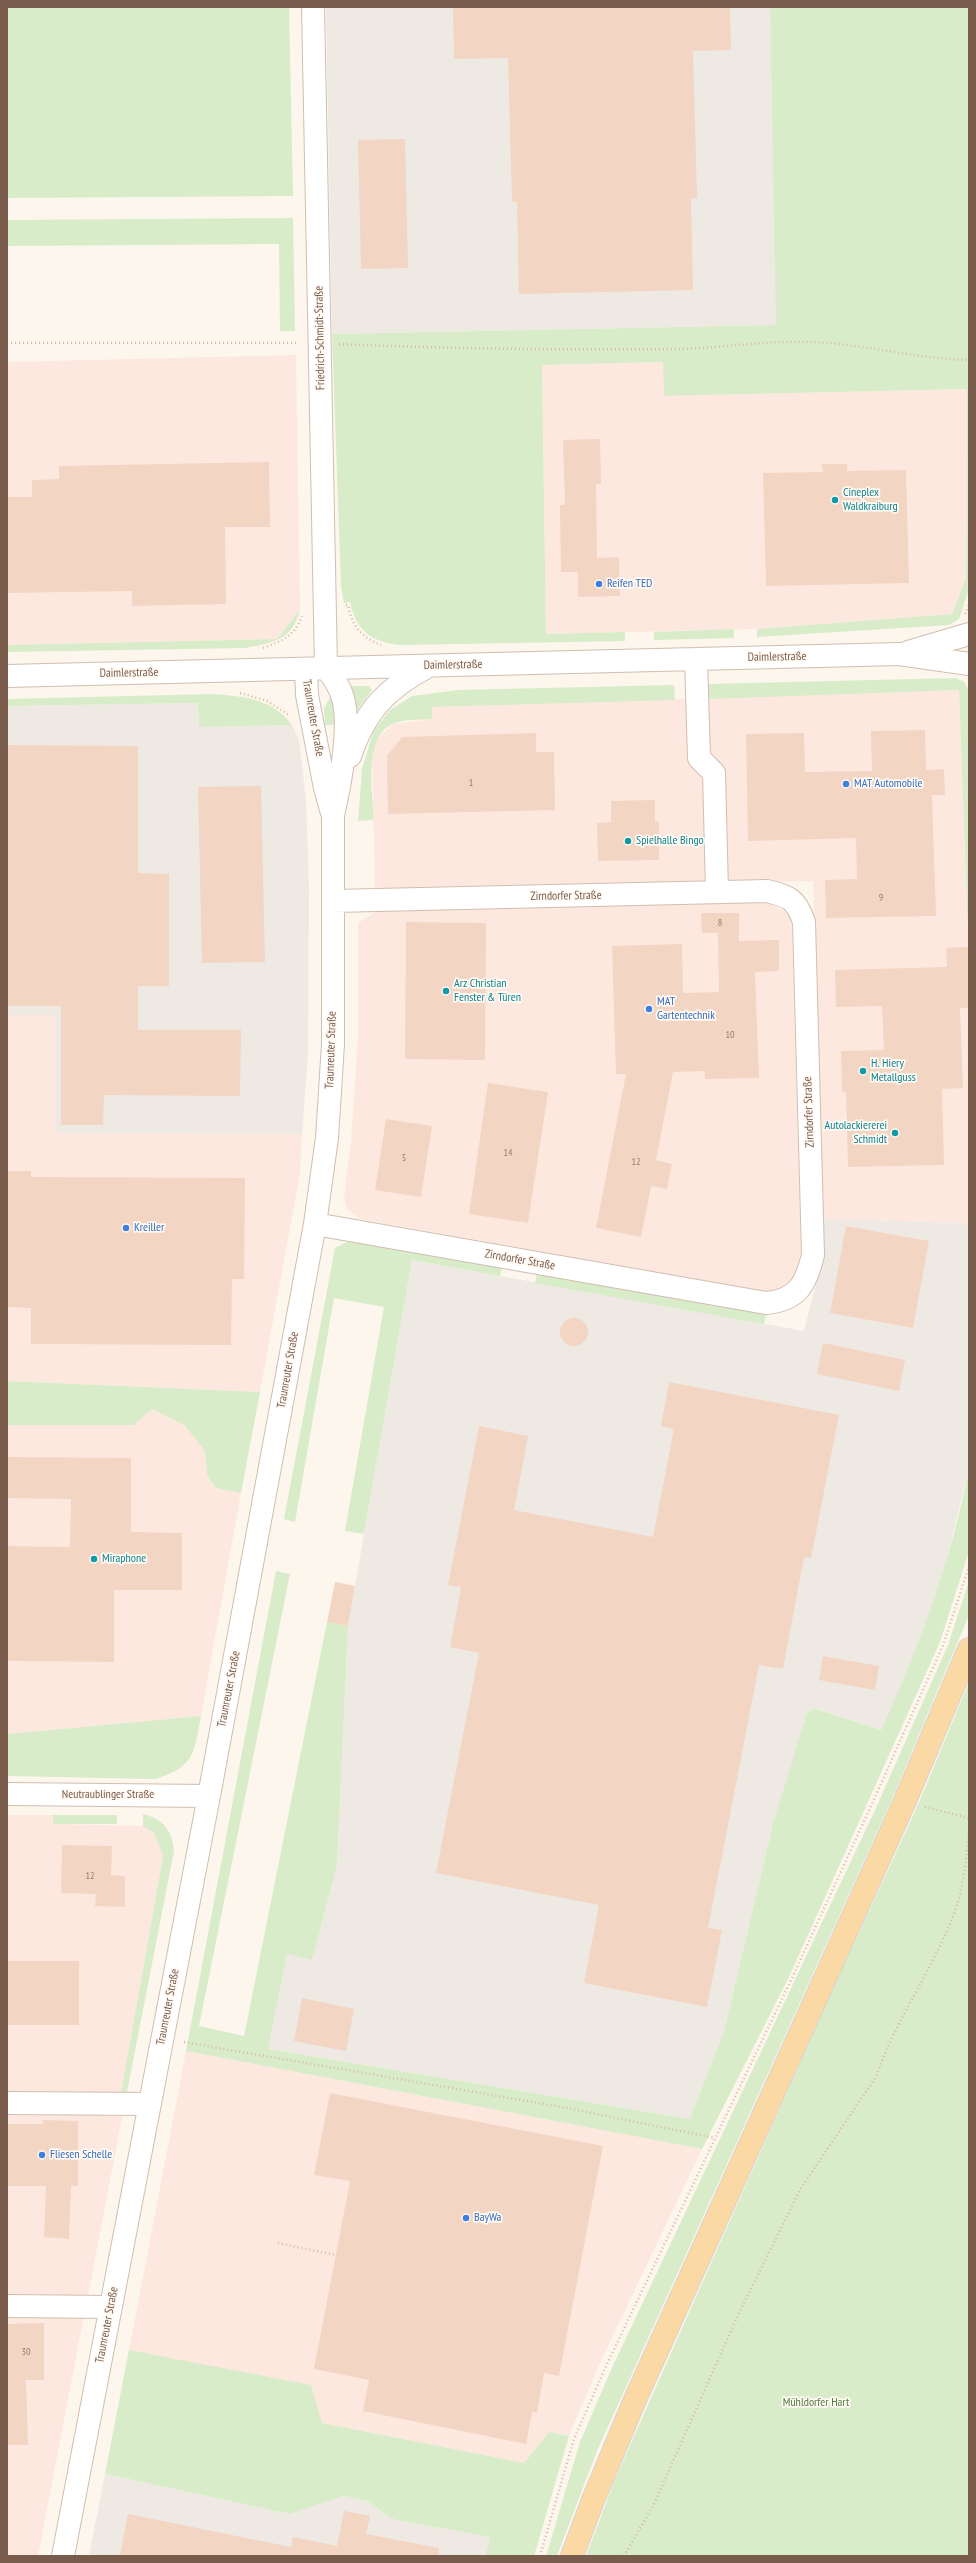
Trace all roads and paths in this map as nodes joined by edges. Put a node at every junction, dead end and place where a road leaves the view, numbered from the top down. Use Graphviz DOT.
graph roads {
  1 [pos="313,7"];
  2 [pos="320,343"];
  3 [pos="7,344"];
  4 [pos="969,360"];
  5 [pos="304,610"];
  6 [pos="969,634"];
  7 [pos="257,649"];
  8 [pos="899,654"];
  9 [pos="696,659"];
  10 [pos="969,664"];
  11 [pos="430,666"];
  12 [pos="316,669"];
  13 [pos="7,676"];
  14 [pos="236,692"];
  15 [pos="293,720"];
  16 [pos="340,785"];
  17 [pos="333,815"];
  18 [pos="717,892"];
  19 [pos="334,901"];
  20 [pos="315,1224"];
  21 [pos="969,1566"];
  22 [pos="969,1649"];
  23 [pos="7,1794"];
  24 [pos="209,1796"];
  25 [pos="905,1802"];
  26 [pos="969,1818"];
  27 [pos="969,1833"];
  28 [pos="162,2038"];
  29 [pos="7,2103"];
  30 [pos="150,2104"];
  31 [pos="714,2138"];
  32 [pos="278,2243"];
  33 [pos="336,2255"];
  34 [pos="7,2306"];
  35 [pos="111,2307"];
  36 [pos="63,2556"];
  37 [pos="540,2556"];
  38 [pos="572,2556"];
  39 [pos="624,2556"];
  1 -- 2 [label="street, Friedrich-Schmidt-Straße"];
  2 -- 3 [label="path"];
  2 -- 4 [label="path"];
  2 -- 12 [label="street, Friedrich-Schmidt-Straße"];
  5 -- 7 [label="path"];
  6 -- 8 [label="street, Daimlerstraße"];
  8 -- 9 [label="street, Daimlerstraße"];
  8 -- 10 [label="street, Daimlerstraße"];
  9 -- 11 [label="street, Daimlerstraße"];
  9 -- 18 [label="street"];
  11 -- 12 [label="street, Daimlerstraße"];
  11 -- 16 [label="street, Traunreuter Straße"];
  12 -- 13 [label="street, Daimlerstraße"];
  12 -- 16 [label="street, Traunreuter Straße"];
  12 -- 17 [label="street, Traunreuter Straße"];
  14 -- 15 [label="path"];
  16 -- 17 [label="street, Traunreuter Straße"];
  17 -- 19 [label="street, Traunreuter Straße"];
  18 -- 19 [label="street, Zirndorfer Straße"];
  18 -- 20 [label="street, Zirndorfer Straße"];
  19 -- 20 [label="street, Traunreuter Straße"];
  20 -- 24 [label="street, Traunreuter Straße"];
  21 -- 31 [label="path"];
  22 -- 25 [label="main road"];
  23 -- 24 [label="street, Neutraublinger Straße"];
  24 -- 28 [label="street, Traunreuter Straße"];
  25 -- 26 [label="path"];
  25 -- 38 [label="main road"];
  27 -- 39 [label="path"];
  28 -- 30 [label="street, Traunreuter Straße"];
  28 -- 31 [label="path"];
  29 -- 30 [label="street"];
  30 -- 35 [label="street, Traunreuter Straße"];
  31 -- 37 [label="path"];
  32 -- 33 [label="path"];
  34 -- 35 [label="street"];
  35 -- 36 [label="street, Traunreuter Straße"];
}
